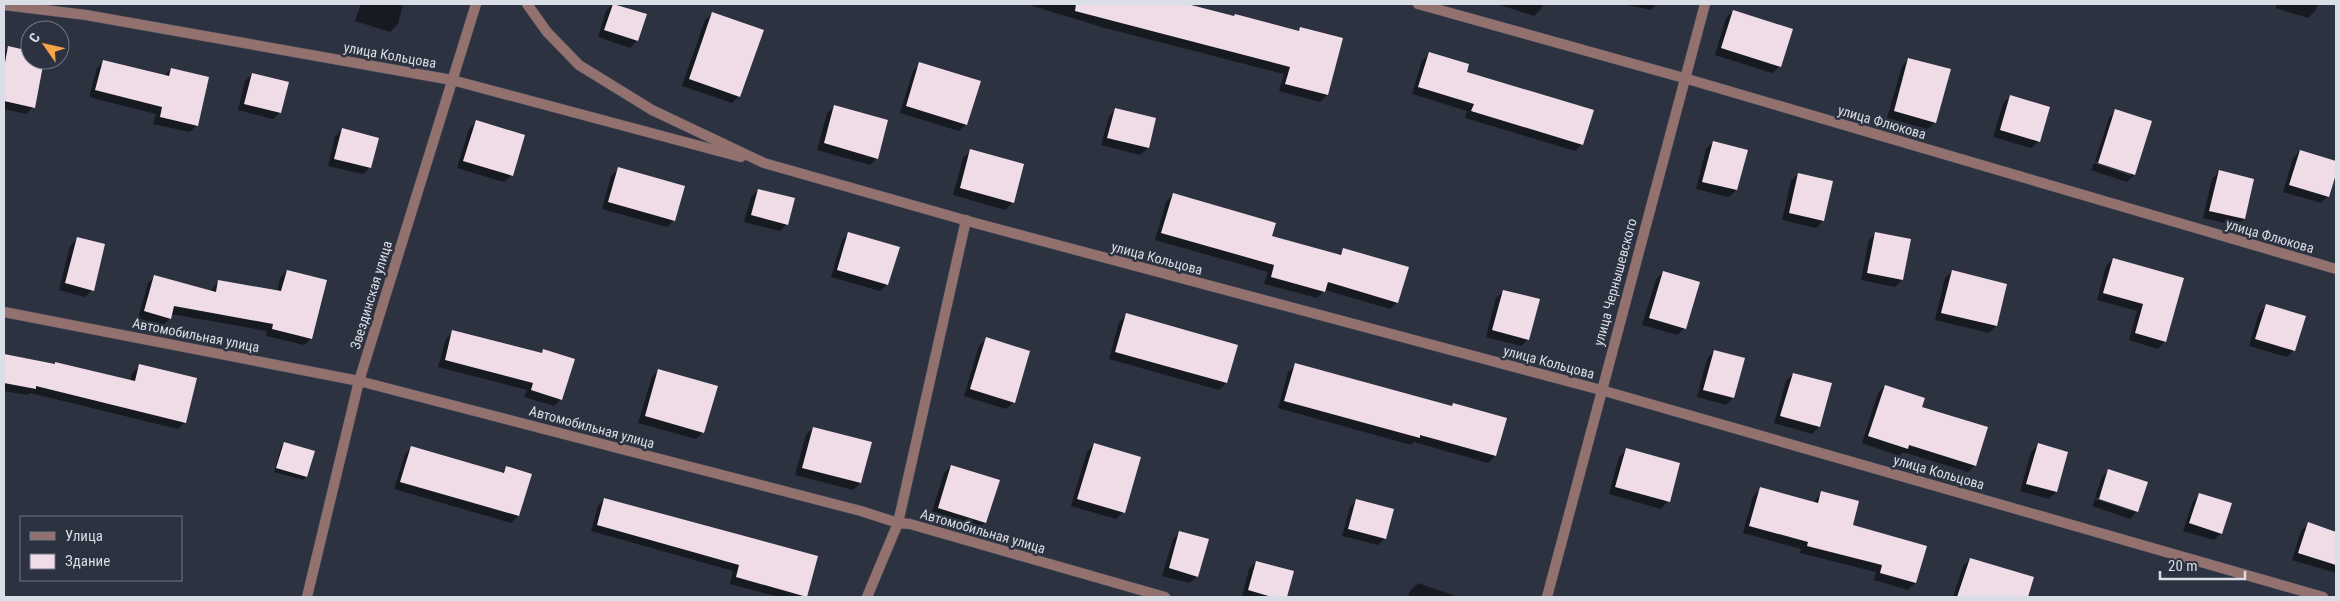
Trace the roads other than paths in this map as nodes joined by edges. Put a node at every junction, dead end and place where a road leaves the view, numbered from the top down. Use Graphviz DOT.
graph roads {
  1 [pos="476,4"];
  2 [pos="527,4"];
  3 [pos="1418,4"];
  4 [pos="1705,4"];
  5 [pos="4,5"];
  6 [pos="1684,78"];
  7 [pos="452,80"];
  8 [pos="764,163"];
  9 [pos="966,220"];
  10 [pos="2336,269"];
  11 [pos="4,312"];
  12 [pos="359,381"];
  13 [pos="1601,390"];
  14 [pos="898,523"];
  15 [pos="307,597"];
  16 [pos="867,597"];
  17 [pos="1165,597"];
  18 [pos="1547,597"];
  19 [pos="2324,597"];
  1 -- 7 [label="street, Звездинская улица"];
  2 -- 8 [label="street, улица Кольцова"];
  3 -- 6 [label="street, улица Флюкова"];
  4 -- 6 [label="street, улица Чернышевского"];
  5 -- 7 [label="street, улица Кольцова"];
  6 -- 10 [label="street, улица Флюкова"];
  6 -- 13 [label="street, улица Чернышевского"];
  7 -- 8 [label="street, улица Кольцова"];
  7 -- 12 [label="street, Звездинская улица"];
  8 -- 9 [label="street, улица Кольцова"];
  9 -- 13 [label="street, улица Кольцова"];
  9 -- 14 [label="street"];
  11 -- 12 [label="street, Автомобильная улица"];
  12 -- 14 [label="street, Автомобильная улица"];
  12 -- 15 [label="street, Звездинская улица"];
  13 -- 18 [label="street, улица Чернышевского"];
  13 -- 19 [label="street, улица Кольцова"];
  14 -- 16 [label="street"];
  14 -- 17 [label="street, Автомобильная улица"];
}
